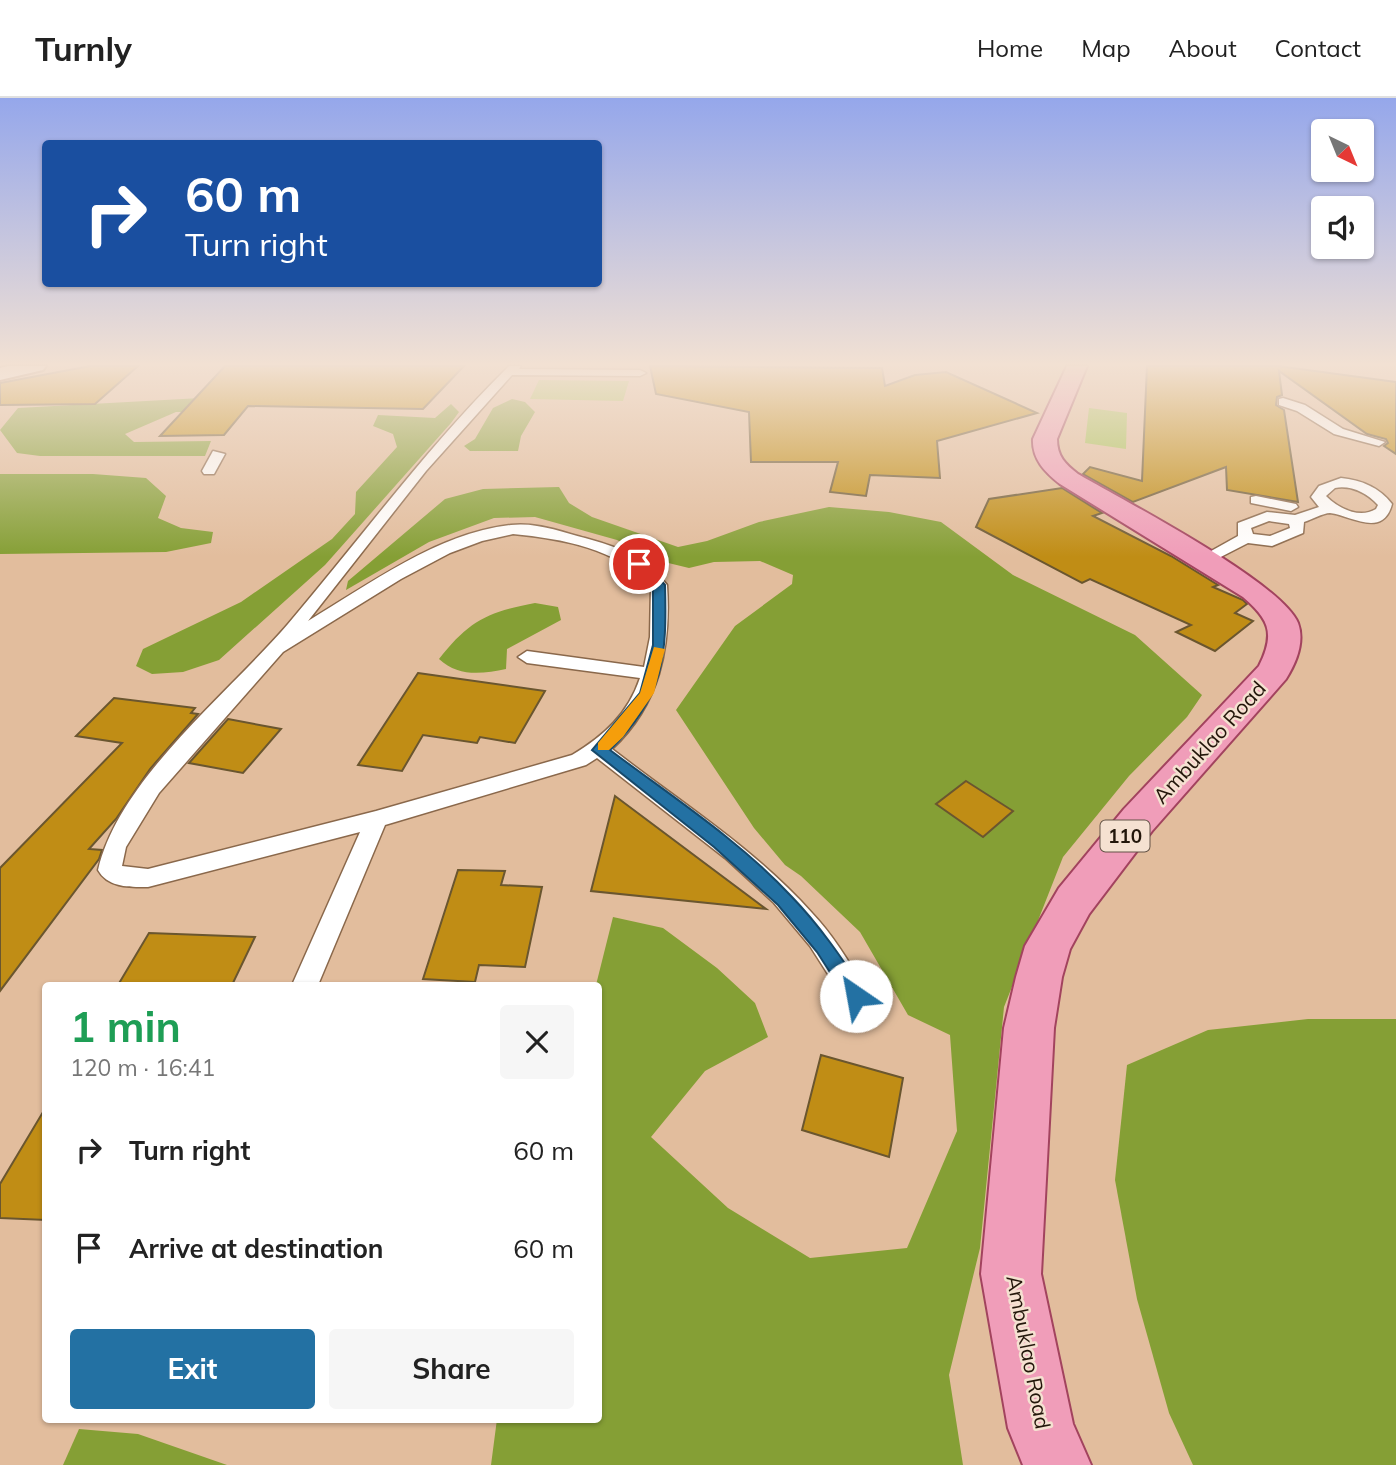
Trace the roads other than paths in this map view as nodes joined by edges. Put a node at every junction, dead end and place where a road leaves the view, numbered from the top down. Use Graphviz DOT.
graph roads {
  1 [pos="454,430"];
  2 [pos="1049,430"];
  3 [pos="1336,430"];
  4 [pos="1379,442"];
  5 [pos="218,454"];
  6 [pos="209,471"];
  7 [pos="1318,497"];
  8 [pos="1256,500"];
  9 [pos="1329,508"];
  10 [pos="1373,517"];
  11 [pos="1396,519"];
  12 [pos="1296,520"];
  13 [pos="1246,538"];
  14 [pos="1203,560"];
  15 [pos="275,649"];
  16 [pos="527,657"];
  17 [pos="652,674"];
  18 [pos="600,750"];
  19 [pos="376,819"];
  20 [pos="305,982"];
  21 [pos="856,996"];
  22 [pos="1057,1465"];
  1 -- 15 [label="lane"];
  2 -- 14 [label="main road, Ambuklao Road / 110"];
  3 -- 4 [label="lane"];
  5 -- 6 [label="lane"];
  7 -- 8 [label="lane"];
  7 -- 9 [label="lane"];
  7 -- 10 [label="lane"];
  9 -- 10 [label="lane"];
  9 -- 12 [label="lane"];
  10 -- 11 [label="lane"];
  12 -- 13 [label="lane"];
  12 -- 13 [label="lane"];
  13 -- 14 [label="lane"];
  14 -- 22 [label="main road, Ambuklao Road / 110"];
  15 -- 17 [label="lane"];
  15 -- 19 [label="lane"];
  16 -- 17 [label="lane"];
  17 -- 18 [label="lane"];
  18 -- 19 [label="lane"];
  18 -- 21 [label="lane"];
  19 -- 20 [label="lane"];
}
